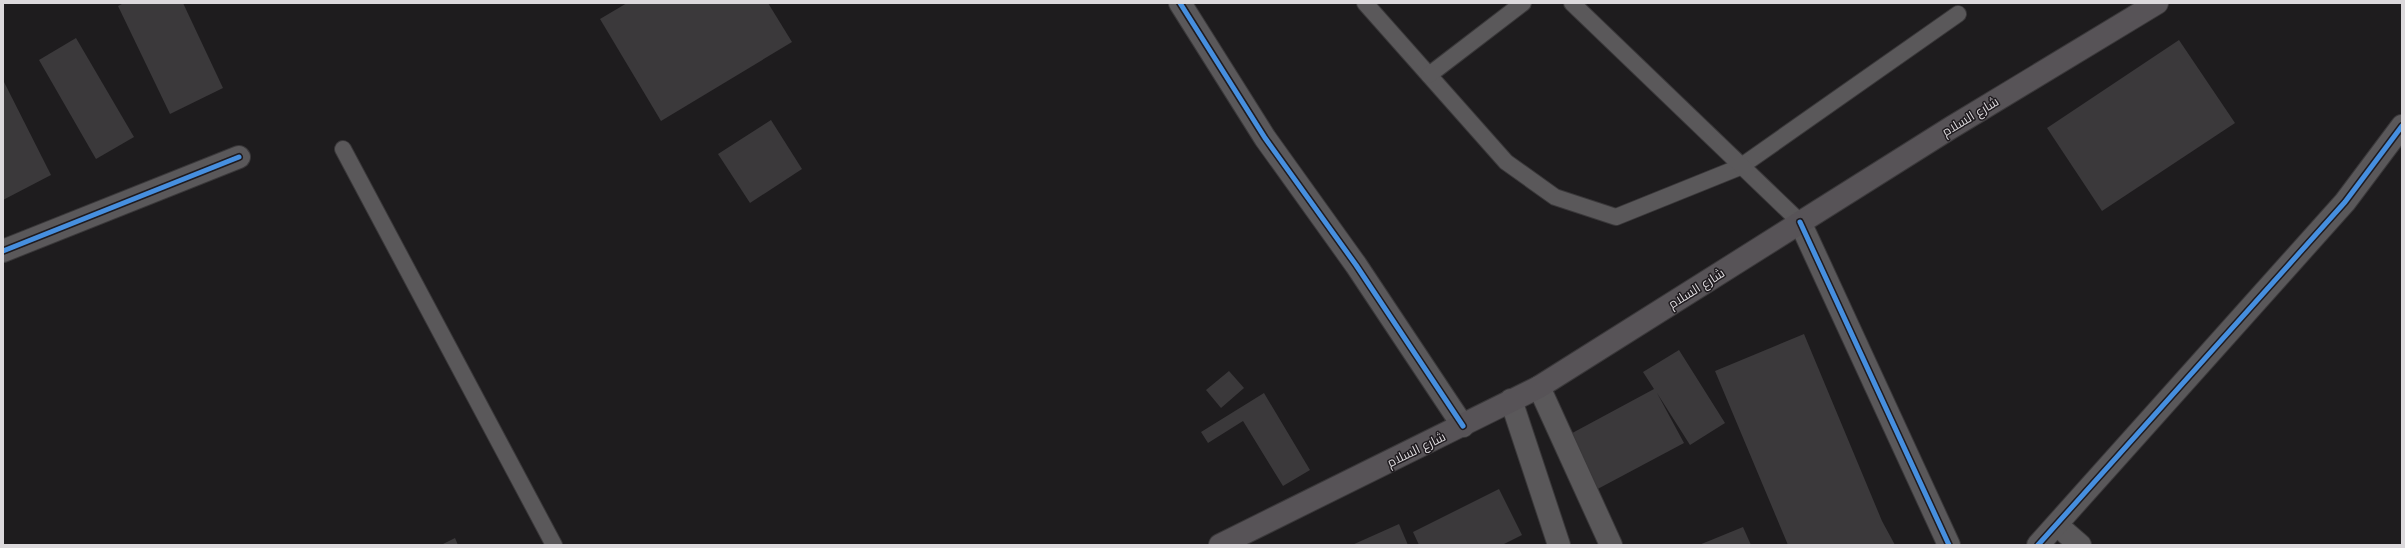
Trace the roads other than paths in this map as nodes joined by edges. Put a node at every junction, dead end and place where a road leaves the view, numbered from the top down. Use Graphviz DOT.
graph roads {
  1 [pos="1180,3"];
  2 [pos="1365,3"];
  3 [pos="1523,3"];
  4 [pos="1572,3"];
  5 [pos="2157,3"];
  6 [pos="1958,14"];
  7 [pos="1429,75"];
  8 [pos="2402,126"];
  9 [pos="343,149"];
  10 [pos="239,157"];
  11 [pos="1740,167"];
  12 [pos="1800,222"];
  13 [pos="3,251"];
  14 [pos="1539,387"];
  15 [pos="1511,400"];
  16 [pos="1463,426"];
  17 [pos="2057,525"];
  18 [pos="554,545"];
  19 [pos="1220,545"];
  20 [pos="1559,545"];
  21 [pos="1611,545"];
  22 [pos="1949,545"];
  23 [pos="2038,545"];
  24 [pos="2080,545"];
  1 -- 16 [label="street"];
  2 -- 7 [label="lane"];
  3 -- 7 [label="lane"];
  4 -- 11 [label="lane"];
  5 -- 12 [label="main road, شارع السلام"];
  6 -- 11 [label="lane"];
  7 -- 11 [label="lane"];
  8 -- 17 [label="street"];
  9 -- 18 [label="lane"];
  10 -- 13 [label="street"];
  11 -- 12 [label="lane"];
  12 -- 14 [label="main road, شارع السلام"];
  12 -- 22 [label="street"];
  14 -- 15 [label="main road, شارع السلام"];
  14 -- 21 [label="street"];
  15 -- 16 [label="main road, شارع السلام"];
  15 -- 20 [label="street"];
  16 -- 19 [label="main road, شارع السلام"];
  17 -- 23 [label="street"];
  17 -- 24 [label="street"];
}
